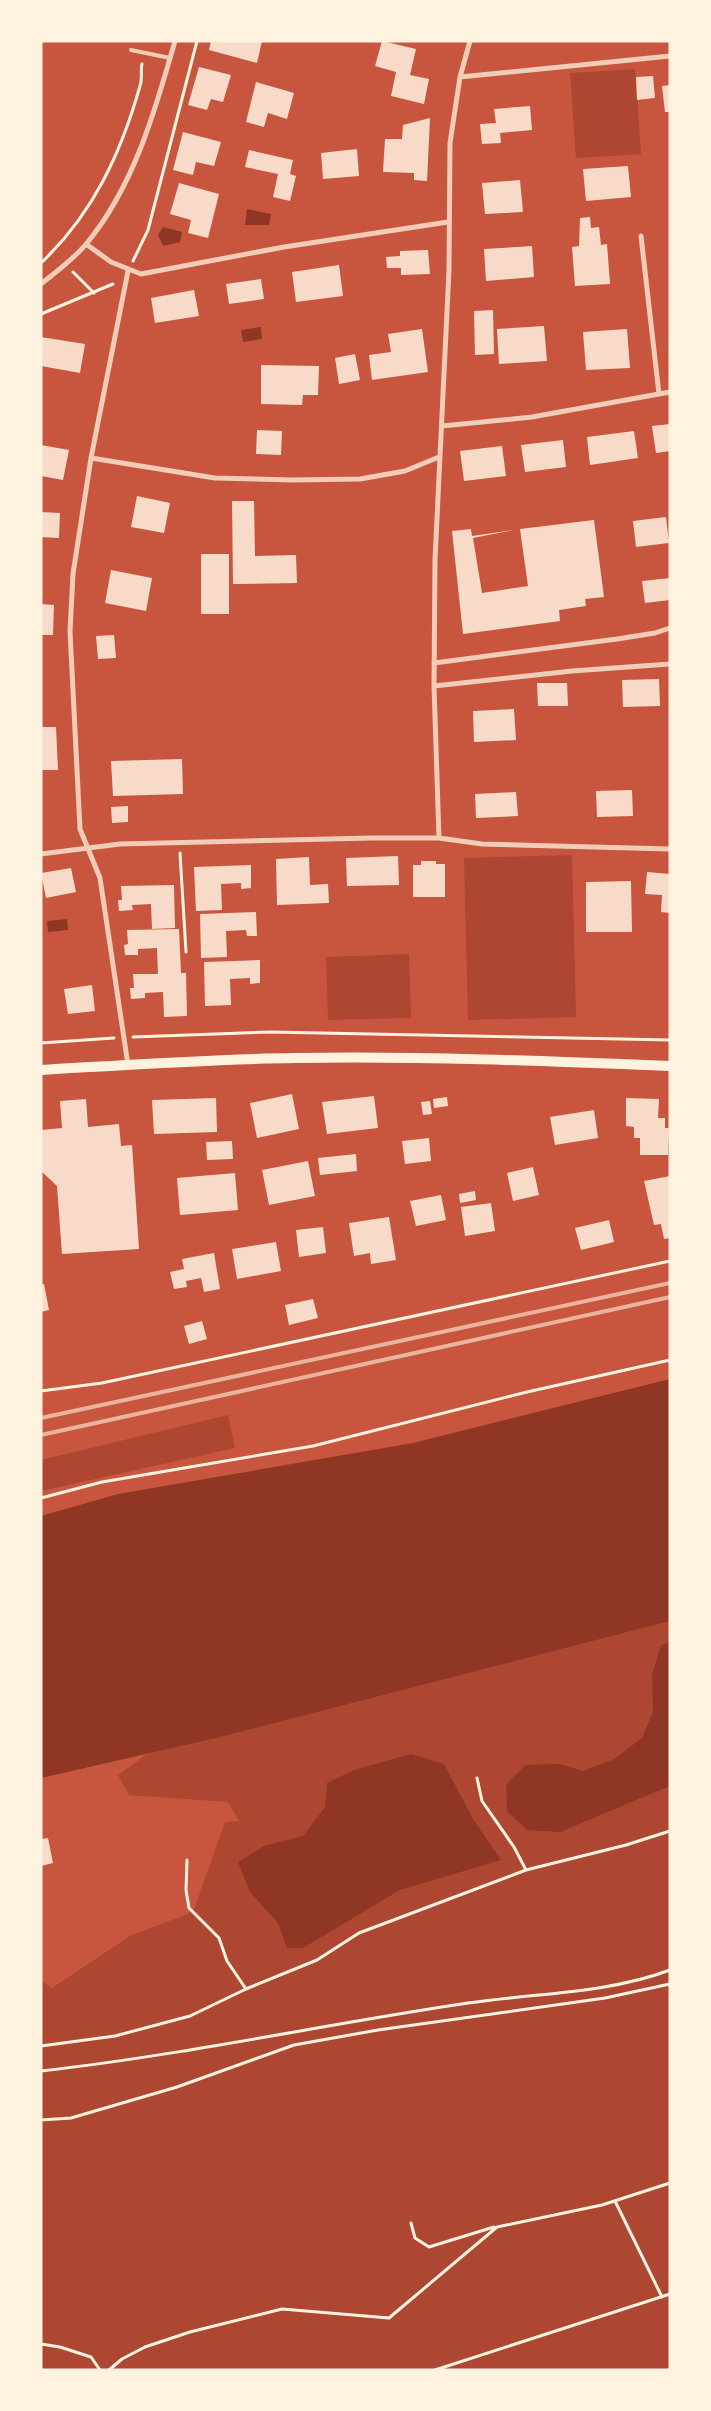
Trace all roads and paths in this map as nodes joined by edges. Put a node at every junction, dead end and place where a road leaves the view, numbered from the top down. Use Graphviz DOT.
graph roads {
  1 [pos="175,41"];
  2 [pos="197,41"];
  3 [pos="470,41"];
  4 [pos="131,50"];
  5 [pos="146,52"];
  6 [pos="670,56"];
  7 [pos="170,58"];
  8 [pos="460,77"];
  9 [pos="448,222"];
  10 [pos="641,236"];
  11 [pos="86,244"];
  12 [pos="41,263"];
  13 [pos="128,271"];
  14 [pos="41,284"];
  15 [pos="41,314"];
  16 [pos="670,392"];
  17 [pos="659,394"];
  18 [pos="442,426"];
  19 [pos="439,457"];
  20 [pos="91,458"];
  21 [pos="670,628"];
  22 [pos="434,663"];
  23 [pos="670,664"];
  24 [pos="434,686"];
  25 [pos="439,838"];
  26 [pos="179,843"];
  27 [pos="88,846"];
  28 [pos="670,849"];
  29 [pos="41,854"];
  30 [pos="186,952"];
  31 [pos="124,1037"];
  32 [pos="670,1040"];
  33 [pos="41,1042"];
  34 [pos="128,1065"];
  35 [pos="670,1066"];
  36 [pos="41,1070"];
  37 [pos="670,1261"];
  38 [pos="670,1360"];
  39 [pos="41,1392"];
  40 [pos="41,1498"];
  41 [pos="477,1778"];
  42 [pos="670,1830"];
  43 [pos="187,1860"];
  44 [pos="526,1870"];
  45 [pos="670,1970"];
  46 [pos="670,1984"];
  47 [pos="246,1989"];
  48 [pos="41,2046"];
  49 [pos="41,2071"];
  50 [pos="41,2120"];
  51 [pos="670,2183"];
  52 [pos="615,2200"];
  53 [pos="411,2223"];
  54 [pos="497,2227"];
  55 [pos="670,2294"];
  56 [pos="662,2297"];
  57 [pos="41,2344"];
  58 [pos="100,2370"];
  59 [pos="109,2370"];
  60 [pos="435,2370"];
  1 -- 7 [label="street"];
  2 -- 13 [label="path"];
  3 -- 8 [label="street"];
  4 -- 5 [label="lane"];
  5 -- 7 [label="lane"];
  5 -- 12 [label="path"];
  6 -- 8 [label="street"];
  7 -- 11 [label="street"];
  8 -- 9 [label="street"];
  9 -- 13 [label="street"];
  9 -- 18 [label="street"];
  10 -- 17 [label="street"];
  11 -- 13 [label="street"];
  11 -- 14 [label="street"];
  13 -- 15 [label="path"];
  13 -- 20 [label="street"];
  16 -- 17 [label="street"];
  17 -- 18 [label="street"];
  18 -- 19 [label="street"];
  19 -- 20 [label="street"];
  19 -- 22 [label="street"];
  20 -- 27 [label="street"];
  21 -- 22 [label="street"];
  22 -- 24 [label="street"];
  23 -- 24 [label="street"];
  24 -- 25 [label="street"];
  25 -- 26 [label="street"];
  25 -- 28 [label="street"];
  26 -- 27 [label="street"];
  26 -- 30 [label="path"];
  27 -- 29 [label="street"];
  27 -- 31 [label="street"];
  31 -- 32 [label="path"];
  31 -- 33 [label="path"];
  31 -- 34 [label="street"];
  34 -- 35 [label="main road"];
  34 -- 36 [label="main road"];
  37 -- 39 [label="path"];
  38 -- 40 [label="path"];
  41 -- 44 [label="path"];
  42 -- 44 [label="path"];
  43 -- 47 [label="path"];
  44 -- 47 [label="path"];
  45 -- 49 [label="path"];
  46 -- 50 [label="path"];
  47 -- 48 [label="path"];
  51 -- 52 [label="path"];
  52 -- 54 [label="path"];
  52 -- 56 [label="path"];
  53 -- 54 [label="path"];
  54 -- 59 [label="path"];
  55 -- 56 [label="path"];
  56 -- 60 [label="path"];
  57 -- 58 [label="path"];
}
